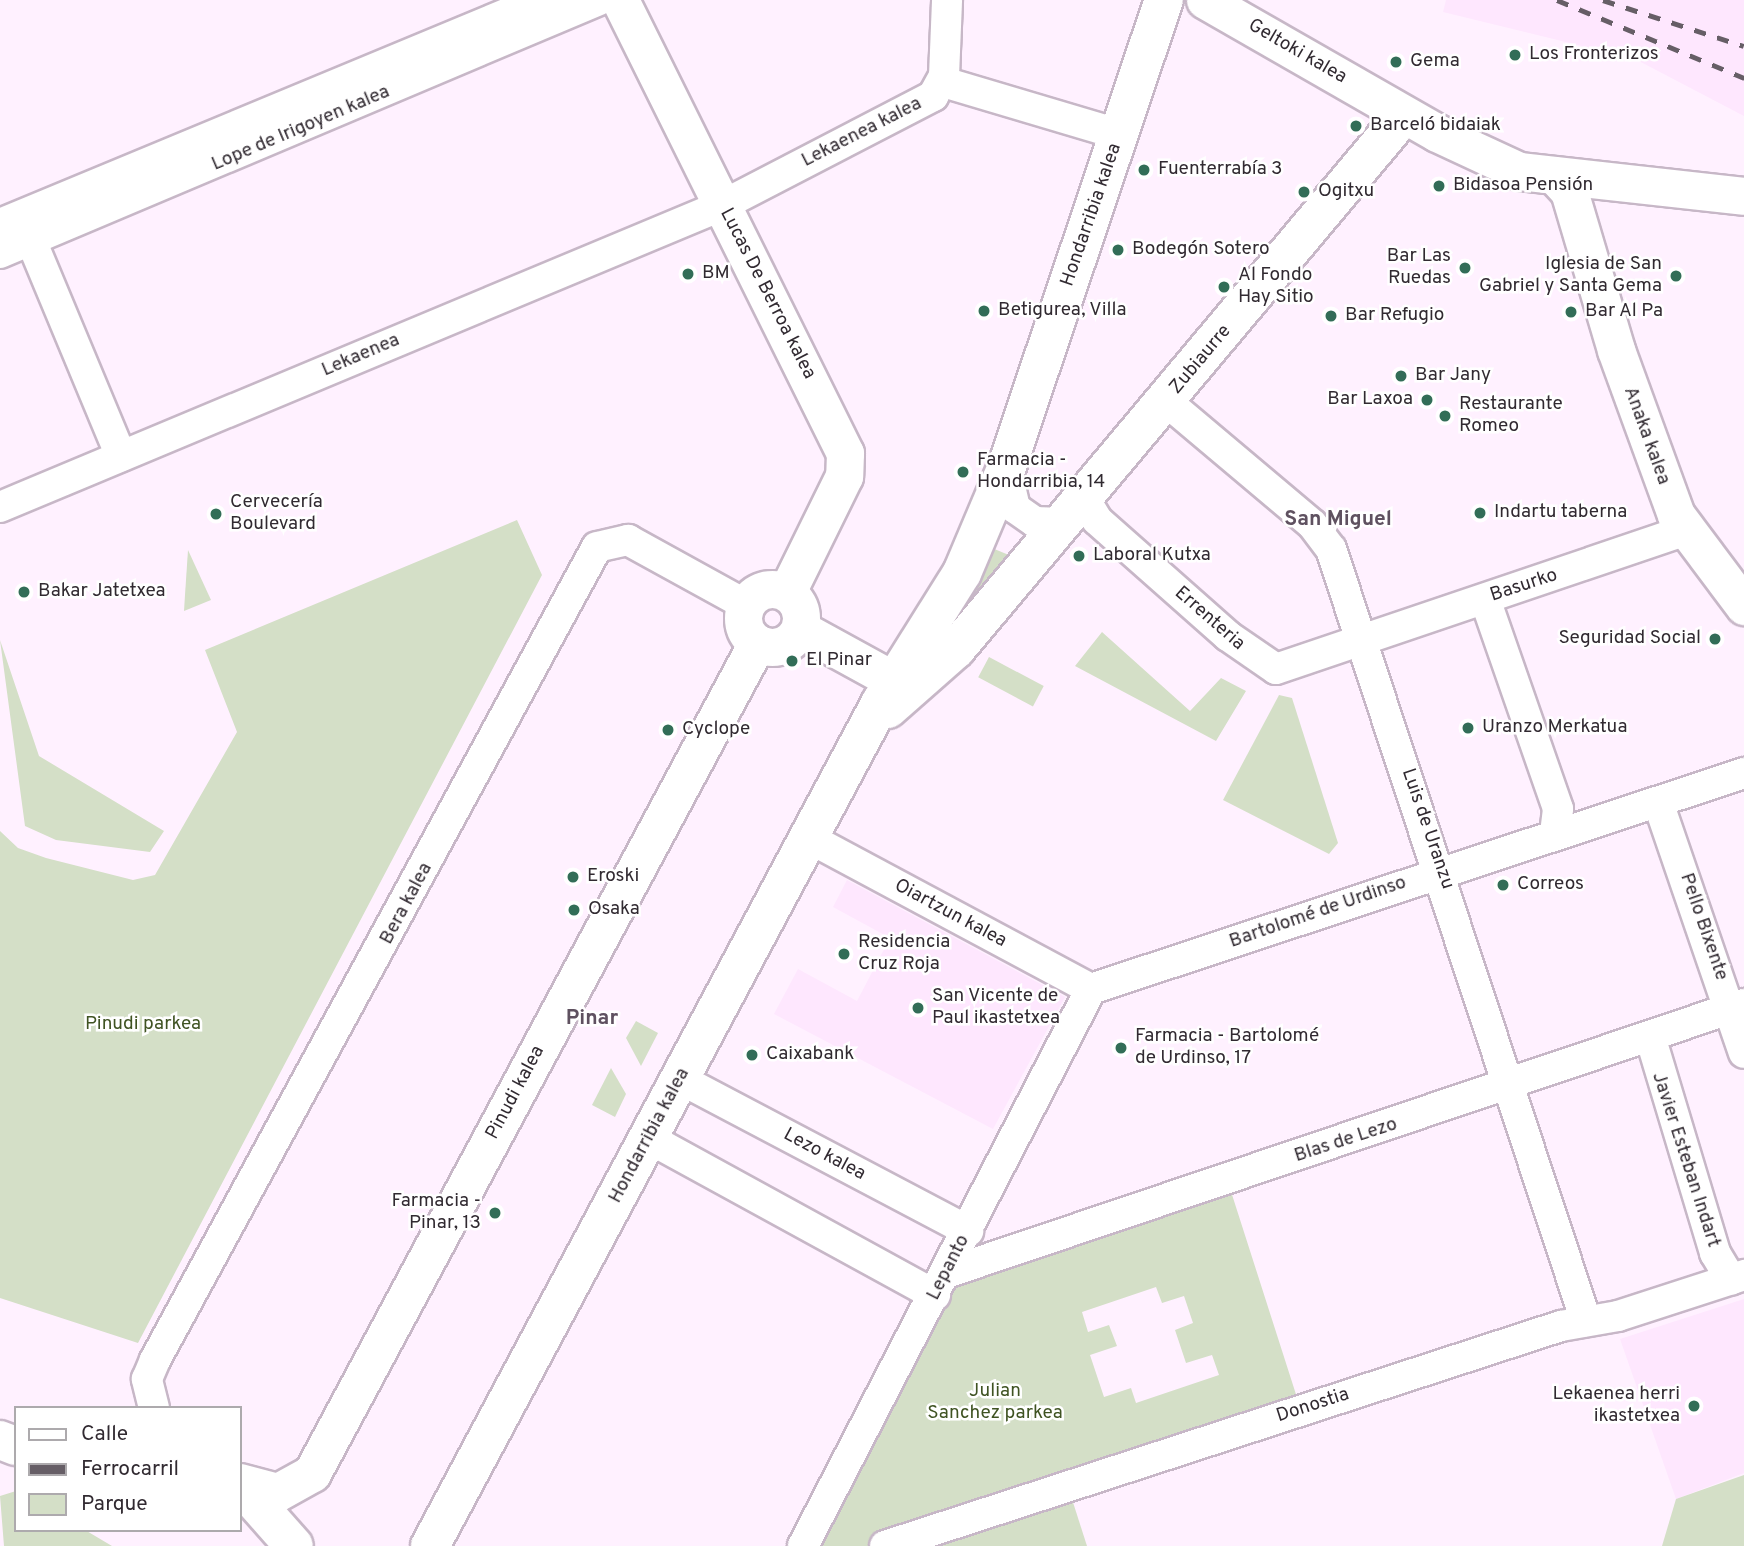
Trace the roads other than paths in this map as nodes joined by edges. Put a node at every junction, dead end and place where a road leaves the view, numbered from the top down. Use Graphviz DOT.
graph roads {
  1 [pos="547,0"];
  2 [pos="599,0"];
  3 [pos="620,0"];
  4 [pos="947,0"];
  5 [pos="1199,0"];
  6 [pos="1205,0"];
  7 [pos="1162,11"];
  8 [pos="943,82"];
  9 [pos="1402,119"];
  10 [pos="1119,134"];
  11 [pos="1617,180"];
  12 [pos="1555,184"];
  13 [pos="1744,196"];
  14 [pos="723,205"];
  15 [pos="15,234"];
  16 [pos="1584,248"];
  17 [pos="0,253"];
  18 [pos="1167,402"];
  19 [pos="121,456"];
  20 [pos="1006,469"];
  21 [pos="0,508"];
  22 [pos="1073,510"];
  23 [pos="1684,531"];
  24 [pos="1007,589"];
  25 [pos="787,592"];
  26 [pos="1485,599"];
  27 [pos="746,605"];
  28 [pos="1744,606"];
  29 [pos="800,629"];
  30 [pos="1363,641"];
  31 [pos="757,643"];
  32 [pos="893,680"];
  33 [pos="869,725"];
  34 [pos="1744,773"];
  35 [pos="1658,802"];
  36 [pos="1555,835"];
  37 [pos="809,838"];
  38 [pos="1442,872"];
  39 [pos="1091,989"];
  40 [pos="1737,1006"];
  41 [pos="1650,1036"];
  42 [pos="1744,1053"];
  43 [pos="680,1079"];
  44 [pos="1511,1087"];
  45 [pos="650,1139"];
  46 [pos="968,1231"];
  47 [pos="1738,1277"];
  48 [pos="941,1284"];
  49 [pos="1573,1323"];
  50 [pos="154,1406"];
  51 [pos="242,1483"];
  52 [pos="242,1485"];
  53 [pos="294,1546"];
  54 [pos="430,1546"];
  55 [pos="803,1546"];
  56 [pos="885,1546"];
  1 -- 15 [label="street, Lope de Irigoyen kalea"];
  2 -- 15 [label="street, Lope de Irigoyen kalea"];
  3 -- 14 [label="street, Lucas De Berroa kalea"];
  4 -- 8 [label="street"];
  5 -- 7 [label="street"];
  6 -- 9 [label="street, Geltoki kalea"];
  7 -- 10 [label="main road, Hondarribia kalea"];
  8 -- 10 [label="street"];
  8 -- 14 [label="street, Lekaenea kalea"];
  9 -- 12 [label="street, Geltoki kalea"];
  9 -- 18 [label="main road, Zubiaurre"];
  10 -- 20 [label="main road, Hondarribia kalea"];
  11 -- 12 [label="street, Geltoki kalea"];
  11 -- 13 [label="street, Geltoki kalea"];
  11 -- 16 [label="street, Anaka kalea"];
  12 -- 16 [label="street, Anaka kalea"];
  14 -- 19 [label="street, Lekaenea"];
  14 -- 25 [label="street, Lucas De Berroa kalea"];
  15 -- 17 [label="street, Lope de Irigoyen kalea"];
  15 -- 19 [label="street"];
  16 -- 23 [label="street, Anaka kalea"];
  18 -- 22 [label="main road, Zubiaurre"];
  18 -- 30 [label="street, Luis de Uranzu"];
  19 -- 21 [label="street, Lekaenea"];
  20 -- 22 [label="street"];
  20 -- 32 [label="main road, Hondarribia kalea"];
  22 -- 24 [label="main road, Zubiaurre"];
  22 -- 30 [label="street, Errenteria"];
  23 -- 26 [label="street, Basurko"];
  23 -- 28 [label="street, Anaka kalea"];
  24 -- 32 [label="street"];
  24 -- 33 [label="main road, Hondarribia kalea"];
  25 -- 27 [label="street"];
  25 -- 29 [label="street"];
  26 -- 30 [label="street, Basurko"];
  26 -- 36 [label="street"];
  27 -- 31 [label="street"];
  27 -- 50 [label="street, Bera kalea"];
  29 -- 31 [label="street"];
  29 -- 32 [label="street"];
  30 -- 38 [label="street, Luis de Uranzu"];
  31 -- 51 [label="street, Pinudi kalea"];
  32 -- 33 [label="main road, Hondarribia kalea"];
  33 -- 37 [label="main road, Hondarribia kalea"];
  34 -- 35 [label="street, Bartolomé de Urdinso"];
  35 -- 36 [label="street, Bartolomé de Urdinso"];
  35 -- 40 [label="street, Pello Bixente"];
  36 -- 38 [label="street, Bartolomé de Urdinso"];
  37 -- 39 [label="street, Oiartzun kalea"];
  37 -- 43 [label="main road, Hondarribia kalea"];
  38 -- 39 [label="street, Bartolomé de Urdinso"];
  38 -- 44 [label="street, Luis de Uranzu"];
  39 -- 46 [label="street, Lepanto"];
  40 -- 41 [label="street, Blas de Lezo"];
  40 -- 42 [label="street, Pello Bixente"];
  41 -- 44 [label="street, Blas de Lezo"];
  41 -- 47 [label="street, Javier Esteban Indart"];
  43 -- 45 [label="main road, Hondarribia kalea"];
  43 -- 46 [label="street, Lezo kalea"];
  44 -- 48 [label="street, Blas de Lezo"];
  44 -- 49 [label="street, Luis de Uranzu"];
  45 -- 48 [label="street"];
  45 -- 54 [label="main road, Hondarribia kalea"];
  46 -- 48 [label="street, Lepanto"];
  47 -- 49 [label="street, Donostia"];
  48 -- 55 [label="street, Lepanto"];
  49 -- 56 [label="street, Donostia"];
  52 -- 53 [label="main road"];
}
